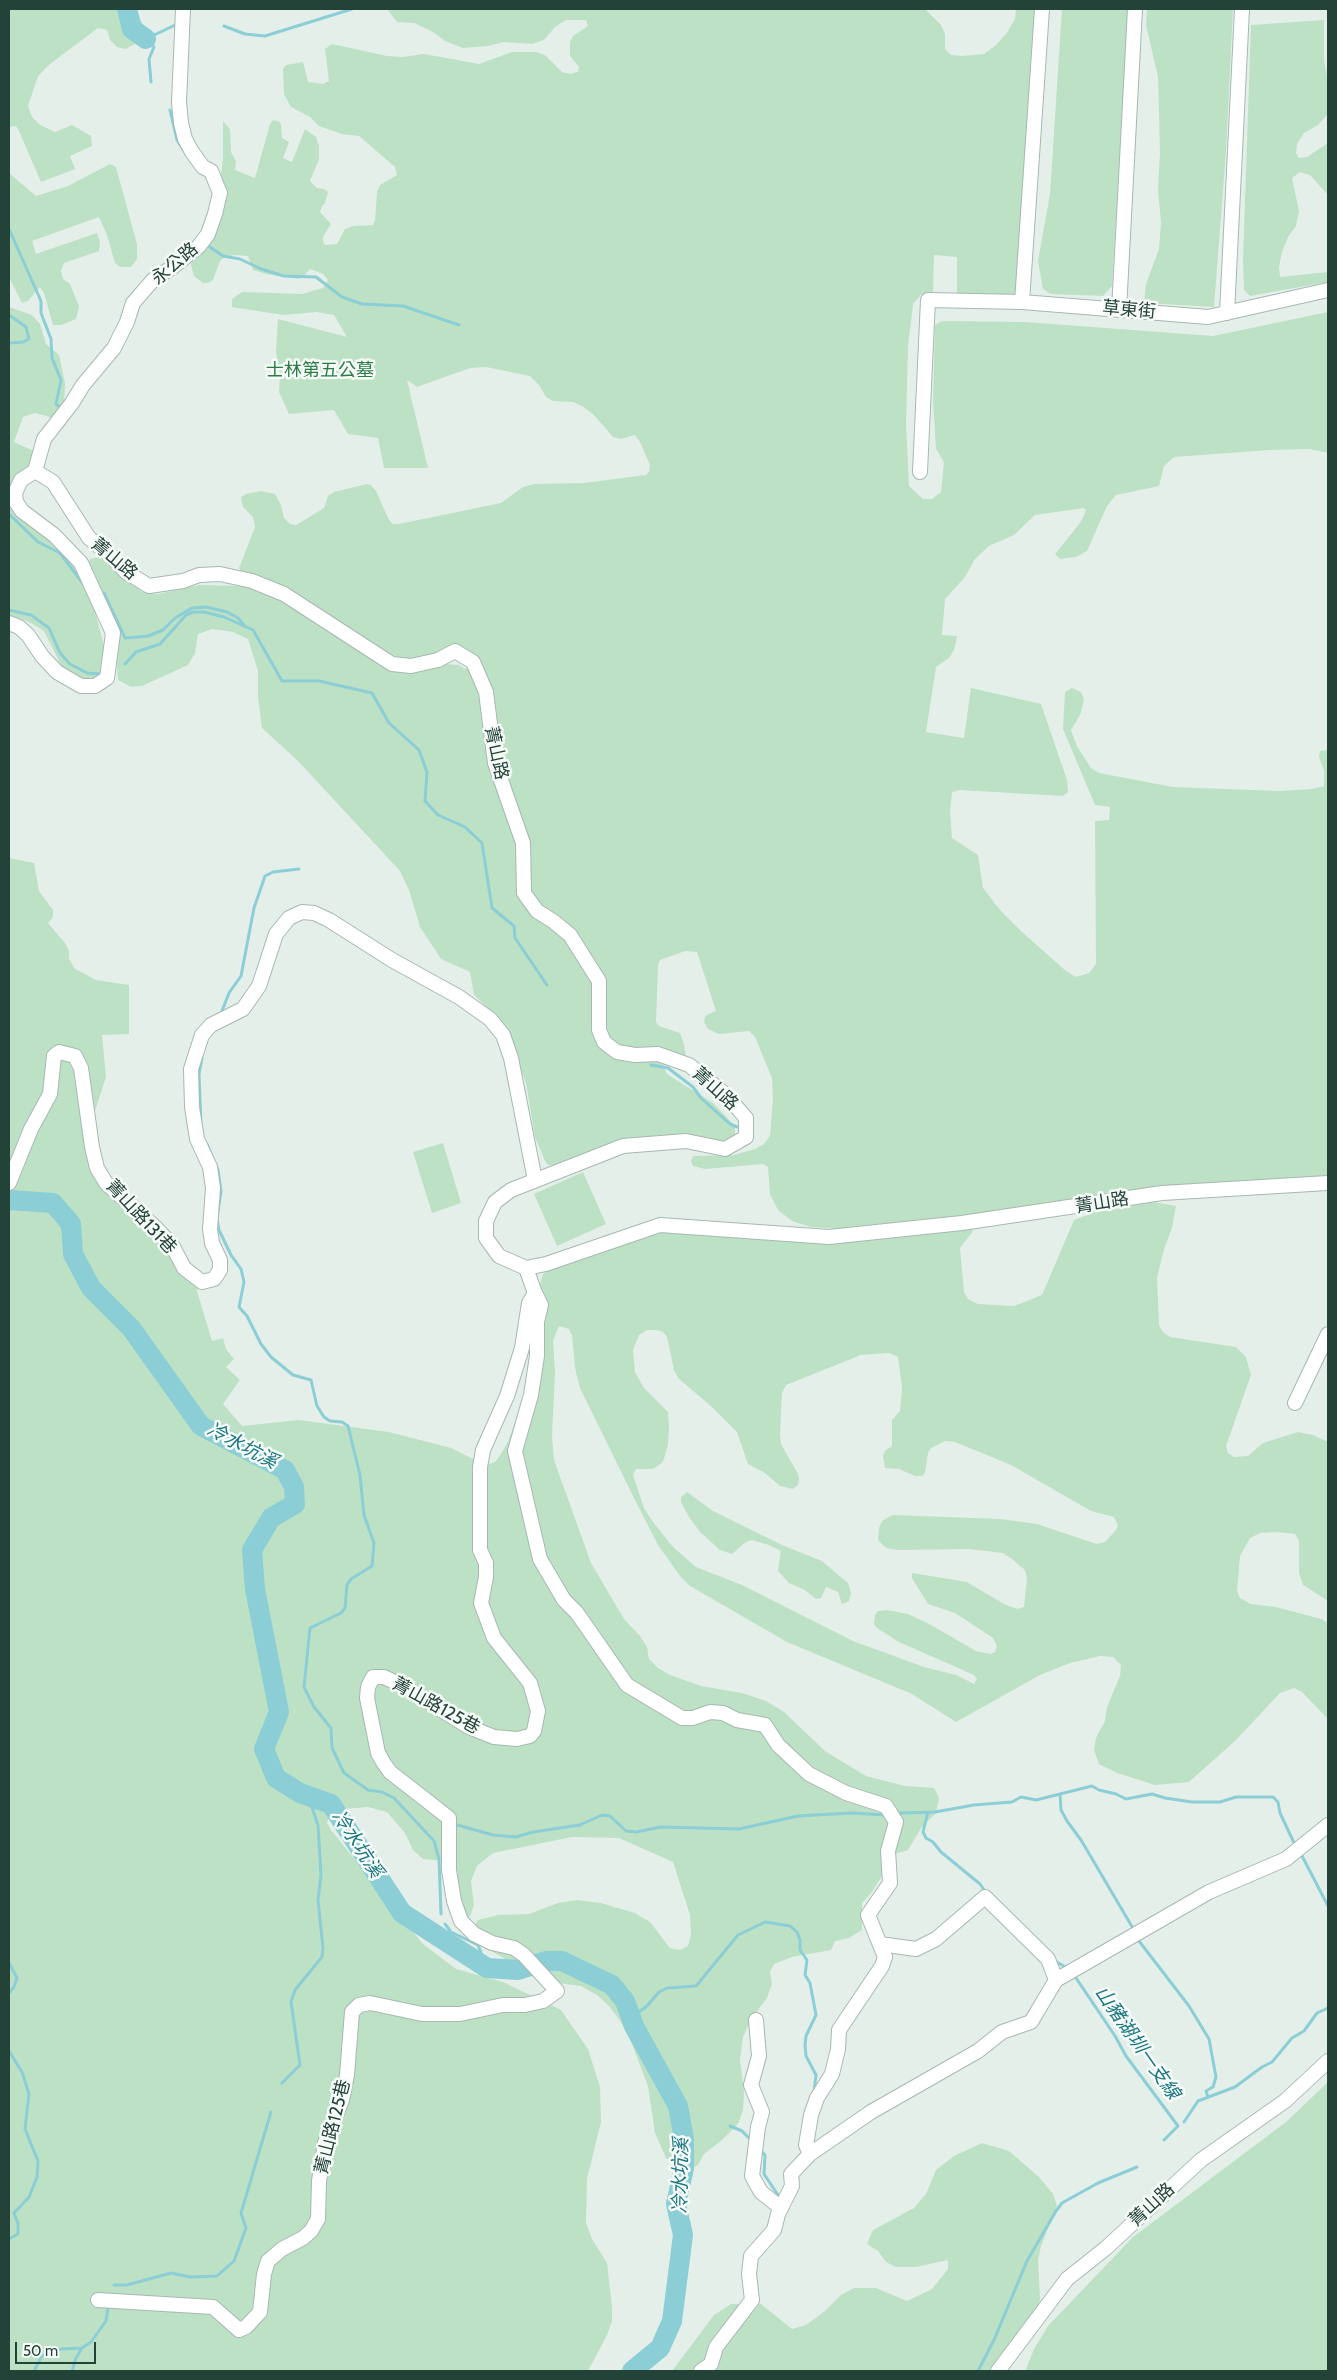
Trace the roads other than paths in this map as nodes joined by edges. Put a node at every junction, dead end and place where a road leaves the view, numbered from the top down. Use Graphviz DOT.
graph roads {
  1 [pos="183,9"];
  2 [pos="1042,9"];
  3 [pos="1135,9"];
  4 [pos="1242,9"];
  5 [pos="1328,290"];
  6 [pos="1022,302"];
  7 [pos="1119,310"];
  8 [pos="1227,313"];
  9 [pos="35,471"];
  10 [pos="920,472"];
  11 [pos="9,623"];
  12 [pos="536,1180"];
  13 [pos="9,1183"];
  14 [pos="1328,1183"];
  15 [pos="526,1268"];
  16 [pos="535,1293"];
  17 [pos="1328,1334"];
  18 [pos="1295,1403"];
  19 [pos="1328,1825"];
  20 [pos="880,1944"];
  21 [pos="1056,1980"];
  22 [pos="756,2020"];
  23 [pos="1328,2061"];
  24 [pos="810,2154"];
  25 [pos="781,2208"];
  26 [pos="98,2300"];
  27 [pos="701,2371"];
  28 [pos="998,2371"];
  1 -- 9 [label="street, 永公路"];
  2 -- 6 [label="street"];
  3 -- 7 [label="street"];
  4 -- 8 [label="street"];
  5 -- 8 [label="street, 草東街"];
  6 -- 7 [label="street, 草東街"];
  6 -- 10 [label="street, 草東街"];
  7 -- 8 [label="street, 草東街"];
  9 -- 11 [label="street, 菁山路"];
  9 -- 12 [label="street, 菁山路"];
  12 -- 13 [label="street, 菁山路131巷"];
  12 -- 15 [label="street, 菁山路"];
  14 -- 15 [label="street, 菁山路"];
  15 -- 16 [label="street"];
  16 -- 20 [label="street"];
  16 -- 26 [label="street, 菁山路125巷"];
  17 -- 18 [label="street"];
  19 -- 21 [label="street"];
  20 -- 21 [label="street"];
  20 -- 24 [label="street"];
  21 -- 24 [label="street"];
  22 -- 25 [label="street"];
  23 -- 28 [label="street, 菁山路"];
  24 -- 25 [label="street"];
  25 -- 27 [label="street"];
}
